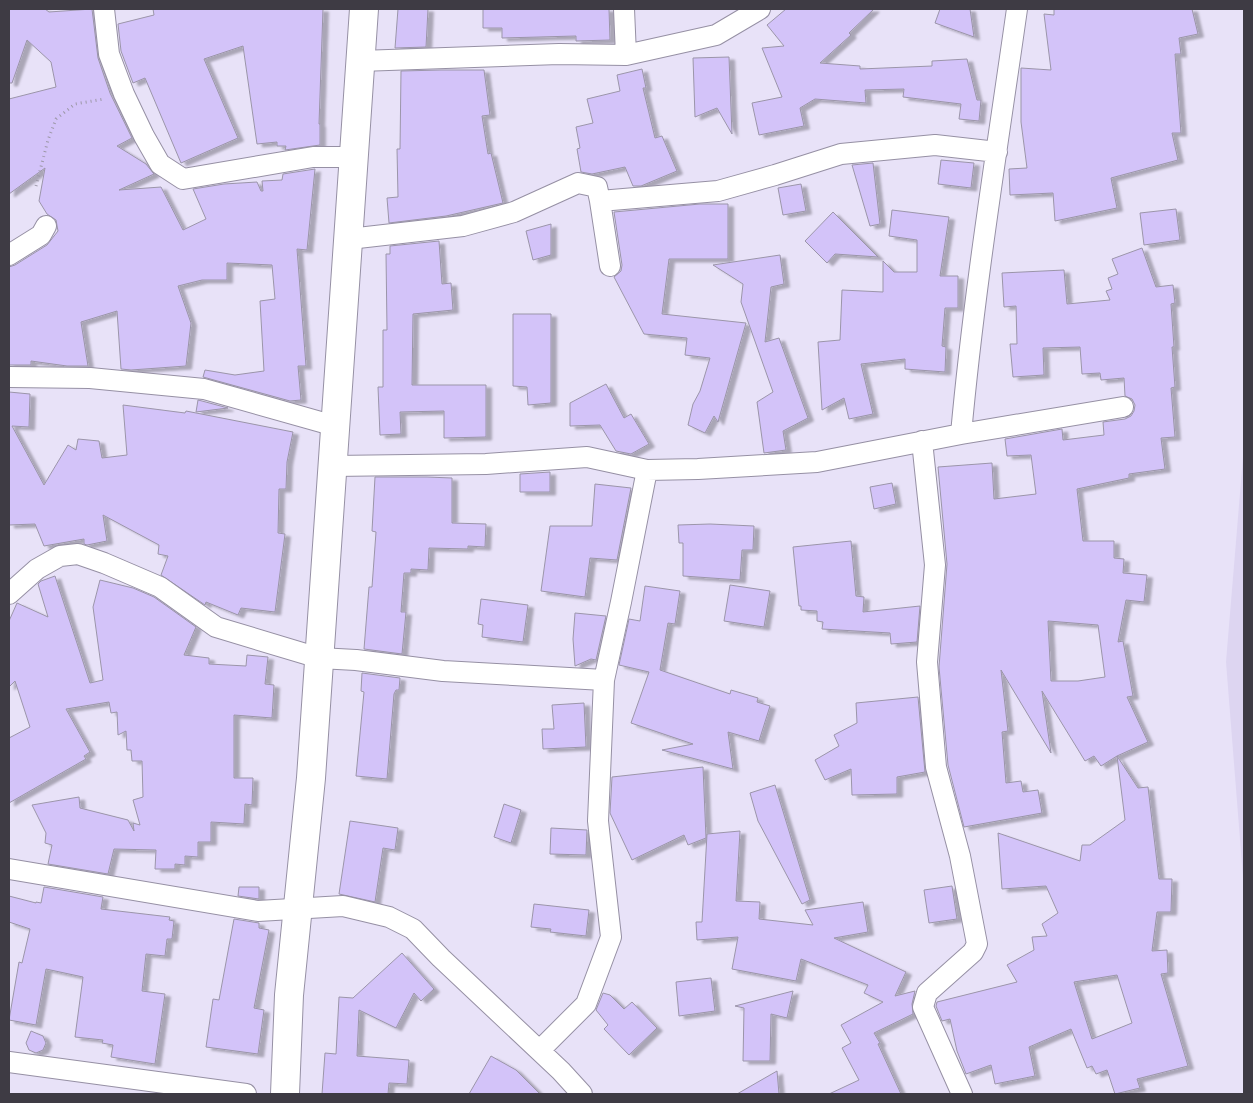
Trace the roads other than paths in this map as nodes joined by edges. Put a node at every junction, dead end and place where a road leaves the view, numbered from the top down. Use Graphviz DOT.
graph roads {
  1 [pos="104,9"];
  2 [pos="364,9"];
  3 [pos="624,9"];
  4 [pos="760,9"];
  5 [pos="1017,9"];
  6 [pos="626,55"];
  7 [pos="360,61"];
  8 [pos="997,152"];
  9 [pos="354,157"];
  10 [pos="600,201"];
  11 [pos="46,226"];
  12 [pos="349,238"];
  13 [pos="9,255"];
  14 [pos="610,266"];
  15 [pos="9,377"];
  16 [pos="1123,407"];
  17 [pos="335,426"];
  18 [pos="961,434"];
  19 [pos="922,441"];
  20 [pos="333,466"];
  21 [pos="647,470"];
  22 [pos="9,594"];
  23 [pos="319,658"];
  24 [pos="604,680"];
  25 [pos="9,869"];
  26 [pos="298,910"];
  27 [pos="540,1050"];
  28 [pos="9,1062"];
  29 [pos="246,1094"];
  30 [pos="285,1094"];
  31 [pos="582,1094"];
  32 [pos="962,1094"];
  1 -- 9 [label="street"];
  2 -- 7 [label="main road"];
  3 -- 6 [label="street"];
  4 -- 6 [label="street"];
  5 -- 8 [label="street"];
  6 -- 7 [label="street"];
  7 -- 9 [label="main road"];
  8 -- 10 [label="street"];
  8 -- 18 [label="street"];
  9 -- 12 [label="main road"];
  10 -- 12 [label="street"];
  10 -- 14 [label="street"];
  11 -- 13 [label="street"];
  12 -- 17 [label="main road"];
  15 -- 17 [label="street"];
  16 -- 18 [label="street"];
  17 -- 20 [label="main road"];
  18 -- 19 [label="street"];
  19 -- 21 [label="street"];
  19 -- 32 [label="street"];
  20 -- 21 [label="street"];
  20 -- 23 [label="main road"];
  21 -- 24 [label="street"];
  22 -- 23 [label="street"];
  23 -- 24 [label="street"];
  23 -- 26 [label="main road"];
  24 -- 27 [label="street"];
  25 -- 26 [label="street"];
  26 -- 27 [label="street"];
  26 -- 30 [label="main road"];
  27 -- 31 [label="street"];
  28 -- 29 [label="street"];
}
